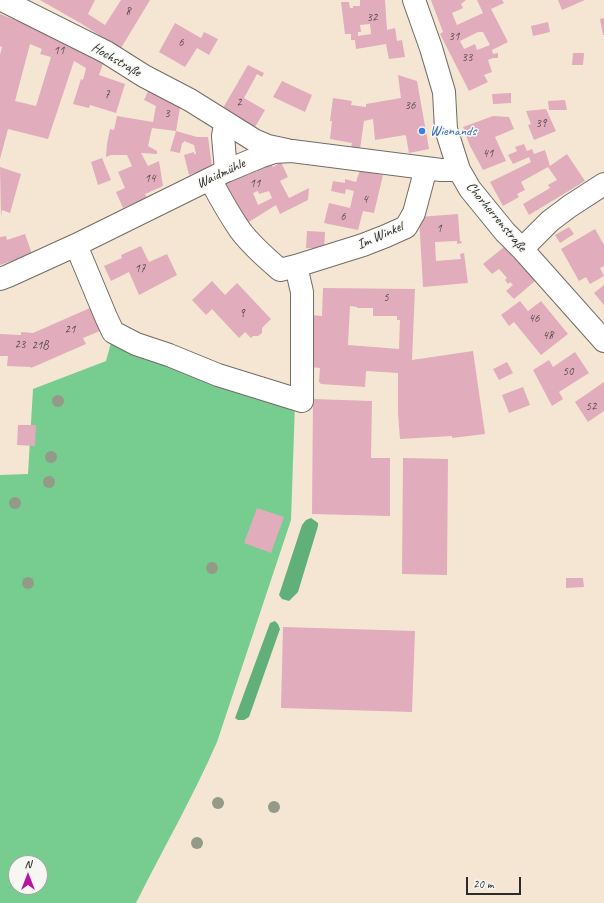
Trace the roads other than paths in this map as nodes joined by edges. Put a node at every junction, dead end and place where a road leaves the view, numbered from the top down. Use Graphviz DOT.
graph roads {
  1 [pos="2,0"];
  2 [pos="414,0"];
  3 [pos="228,124"];
  4 [pos="292,151"];
  5 [pos="426,168"];
  6 [pos="459,170"];
  7 [pos="218,175"];
  8 [pos="604,184"];
  9 [pos="76,245"];
  10 [pos="522,249"];
  11 [pos="296,266"];
  12 [pos="0,279"];
  13 [pos="604,341"];
  1 -- 3 [label="street, Hochstraße"];
  2 -- 6 [label="street, Chorherrenstraße"];
  3 -- 4 [label="street, Hochstraße"];
  3 -- 7 [label="street"];
  4 -- 5 [label="street, Waidmühle"];
  4 -- 7 [label="street, Waidmühle"];
  5 -- 6 [label="street, Waidmühle"];
  5 -- 11 [label="street, Im Winkel"];
  6 -- 10 [label="street, Chorherrenstraße"];
  7 -- 9 [label="street, Waidmühle"];
  7 -- 11 [label="street, Im Winkel"];
  8 -- 10 [label="street"];
  9 -- 11 [label="street"];
  9 -- 12 [label="street, Waidmühle"];
  10 -- 13 [label="street, Chorherrenstraße"];
}
